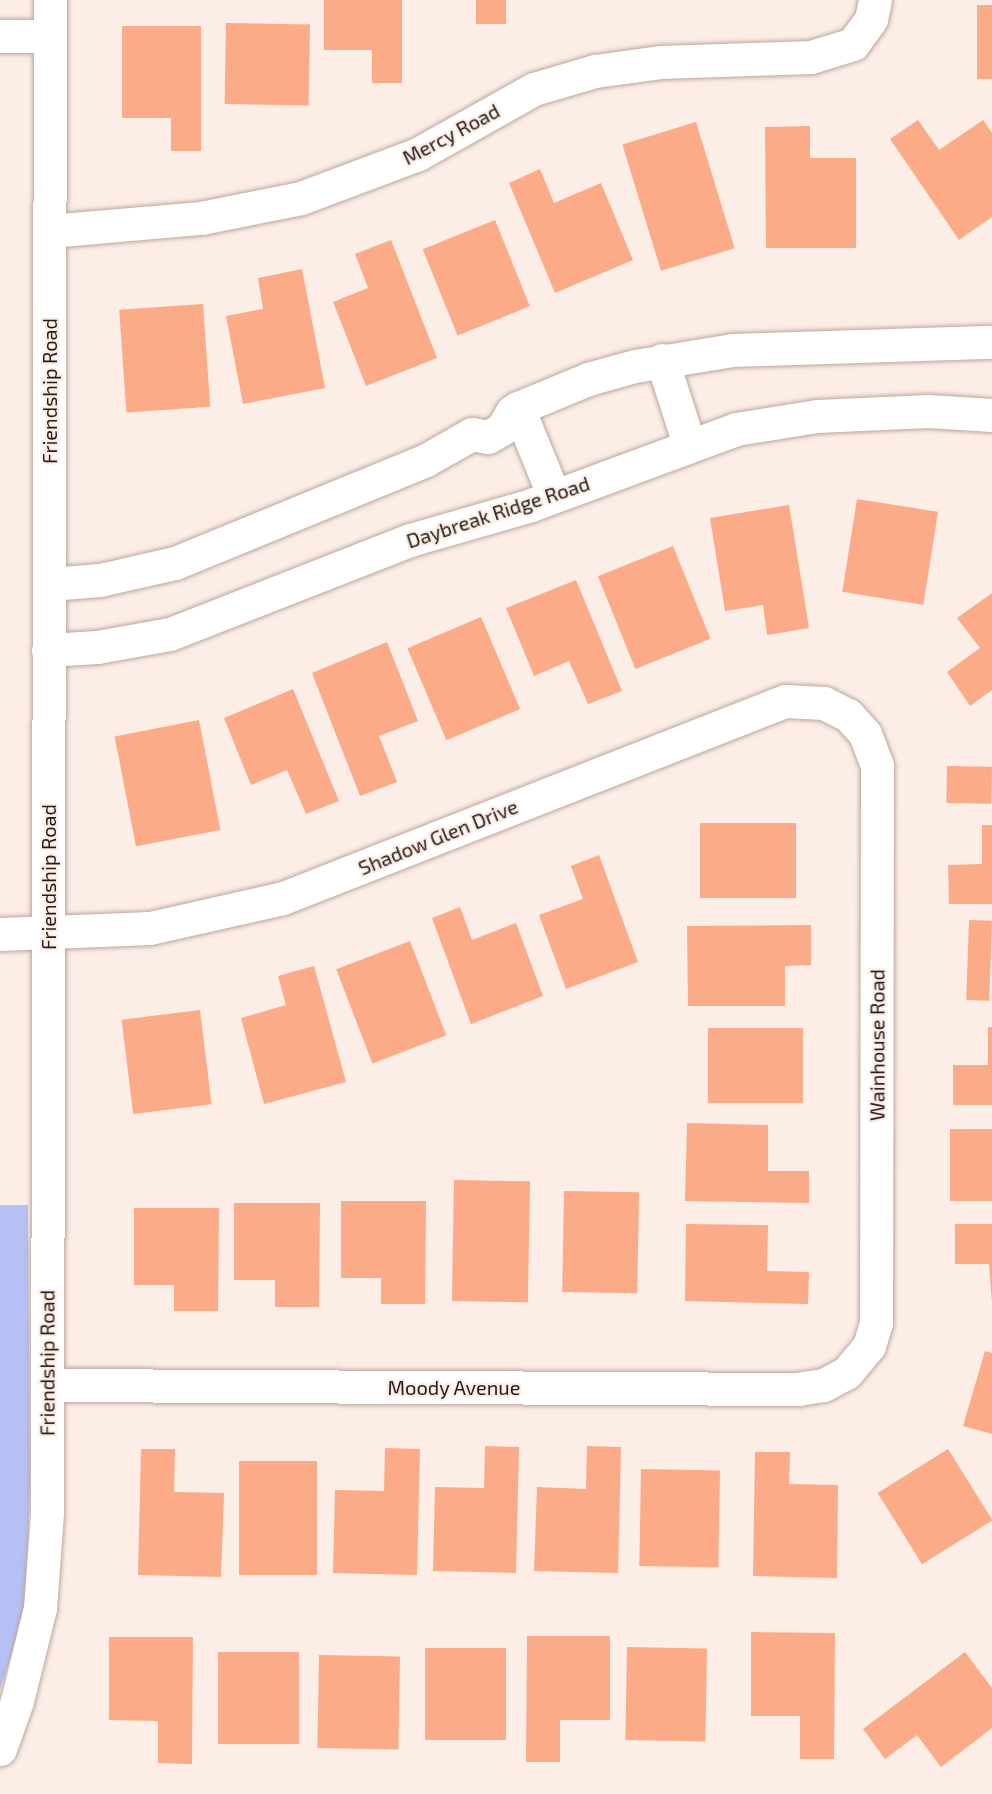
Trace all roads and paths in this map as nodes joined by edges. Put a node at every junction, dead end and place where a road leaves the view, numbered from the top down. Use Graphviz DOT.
graph roads {
  1 [pos="50,0"];
  2 [pos="875,0"];
  3 [pos="0,36"];
  4 [pos="50,36"];
  5 [pos="49,231"];
  6 [pos="992,342"];
  7 [pos="662,360"];
  8 [pos="515,410"];
  9 [pos="992,415"];
  10 [pos="689,444"];
  11 [pos="554,496"];
  12 [pos="49,584"];
  13 [pos="48,650"];
  14 [pos="858,724"];
  15 [pos="0,934"];
  16 [pos="48,934"];
  17 [pos="855,1365"];
  18 [pos="47,1385"];
  19 [pos="0,1749"];
  1 -- 4 [label="street, Friendship Road"];
  2 -- 5 [label="street, Mercy Road"];
  3 -- 4 [label="street"];
  4 -- 5 [label="street, Friendship Road"];
  5 -- 12 [label="street, Friendship Road"];
  6 -- 7 [label="street"];
  7 -- 8 [label="street"];
  7 -- 10 [label="street"];
  8 -- 11 [label="street"];
  8 -- 12 [label="street"];
  9 -- 10 [label="street, Daybreak Ridge Road"];
  10 -- 11 [label="street, Daybreak Ridge Road"];
  11 -- 13 [label="street, Daybreak Ridge Road"];
  12 -- 13 [label="street, Friendship Road"];
  13 -- 16 [label="street, Friendship Road"];
  14 -- 16 [label="street, Shadow Glen Drive"];
  14 -- 17 [label="street, Wainhouse Road"];
  15 -- 16 [label="street, Shadow Glen Drive"];
  16 -- 18 [label="street, Friendship Road"];
  17 -- 18 [label="street, Moody Avenue"];
  18 -- 19 [label="street, Friendship Road"];
}
